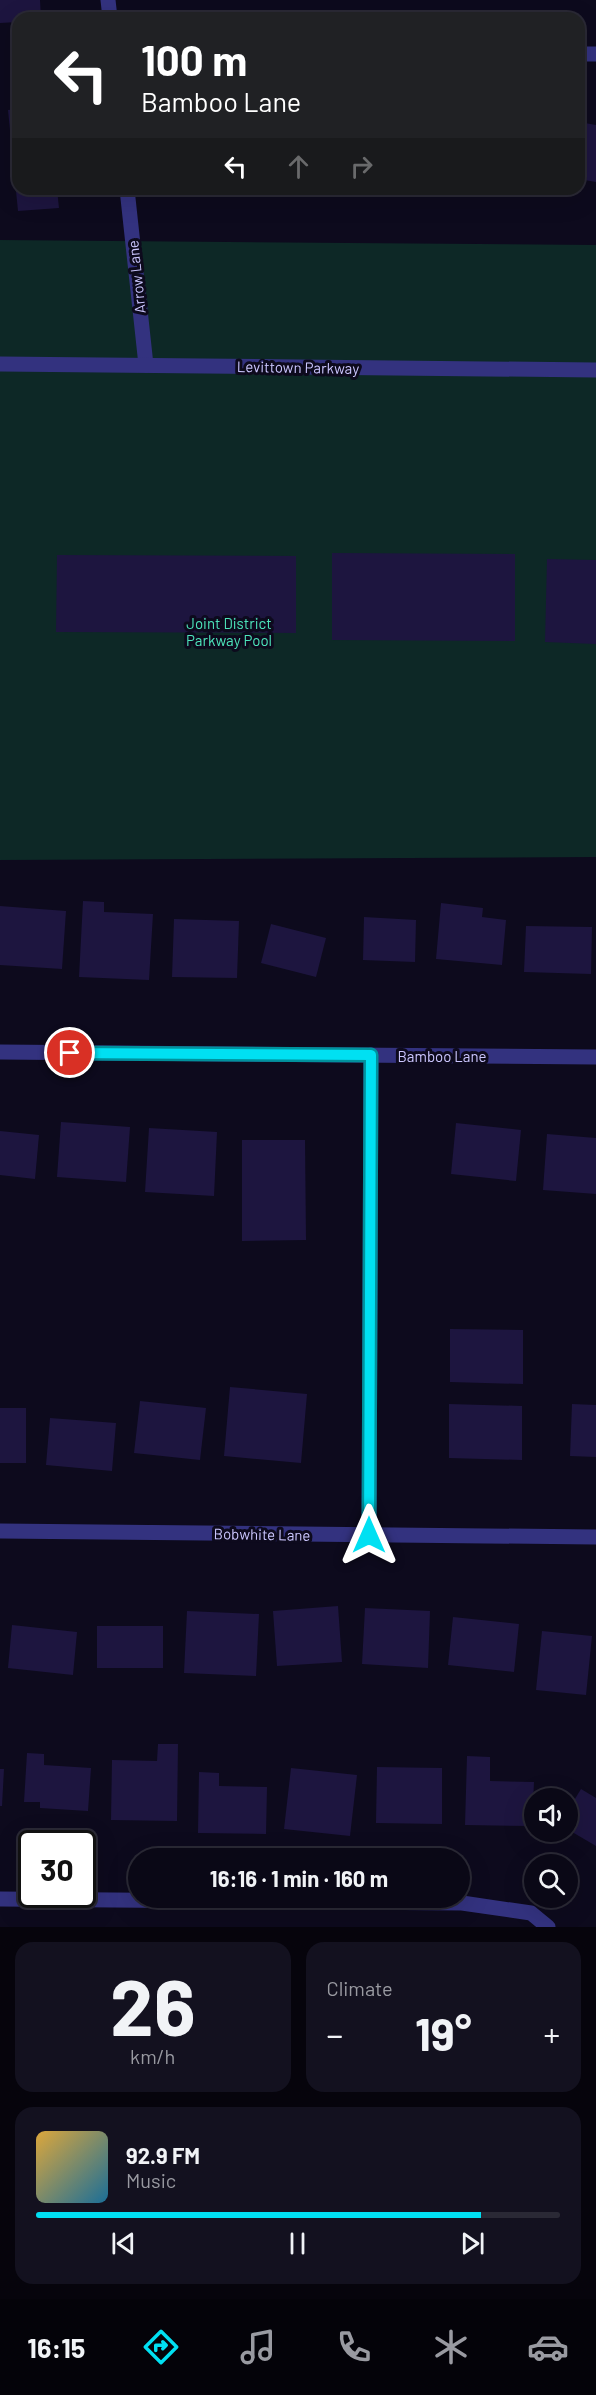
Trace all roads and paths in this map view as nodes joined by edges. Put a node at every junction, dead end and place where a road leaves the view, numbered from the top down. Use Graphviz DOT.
graph roads {
  1 [pos="128,195"];
  2 [pos="0,364"];
  3 [pos="146,365"];
  4 [pos="596,370"];
  5 [pos="0,1052"];
  6 [pos="371,1055"];
  7 [pos="596,1057"];
  8 [pos="0,1531"];
  9 [pos="369,1535"];
  10 [pos="596,1537"];
  11 [pos="0,1899"];
  12 [pos="548,1927"];
  1 -- 3 [label="street, Arrow Lane"];
  2 -- 3 [label="street, Levittown Parkway"];
  3 -- 4 [label="street, Levittown Parkway"];
  5 -- 6 [label="street, Bamboo Lane"];
  6 -- 7 [label="street, Bamboo Lane"];
  6 -- 9 [label="street"];
  8 -- 9 [label="street, Bobwhite Lane"];
  9 -- 10 [label="street, Bobwhite Lane"];
  11 -- 12 [label="street"];
}
